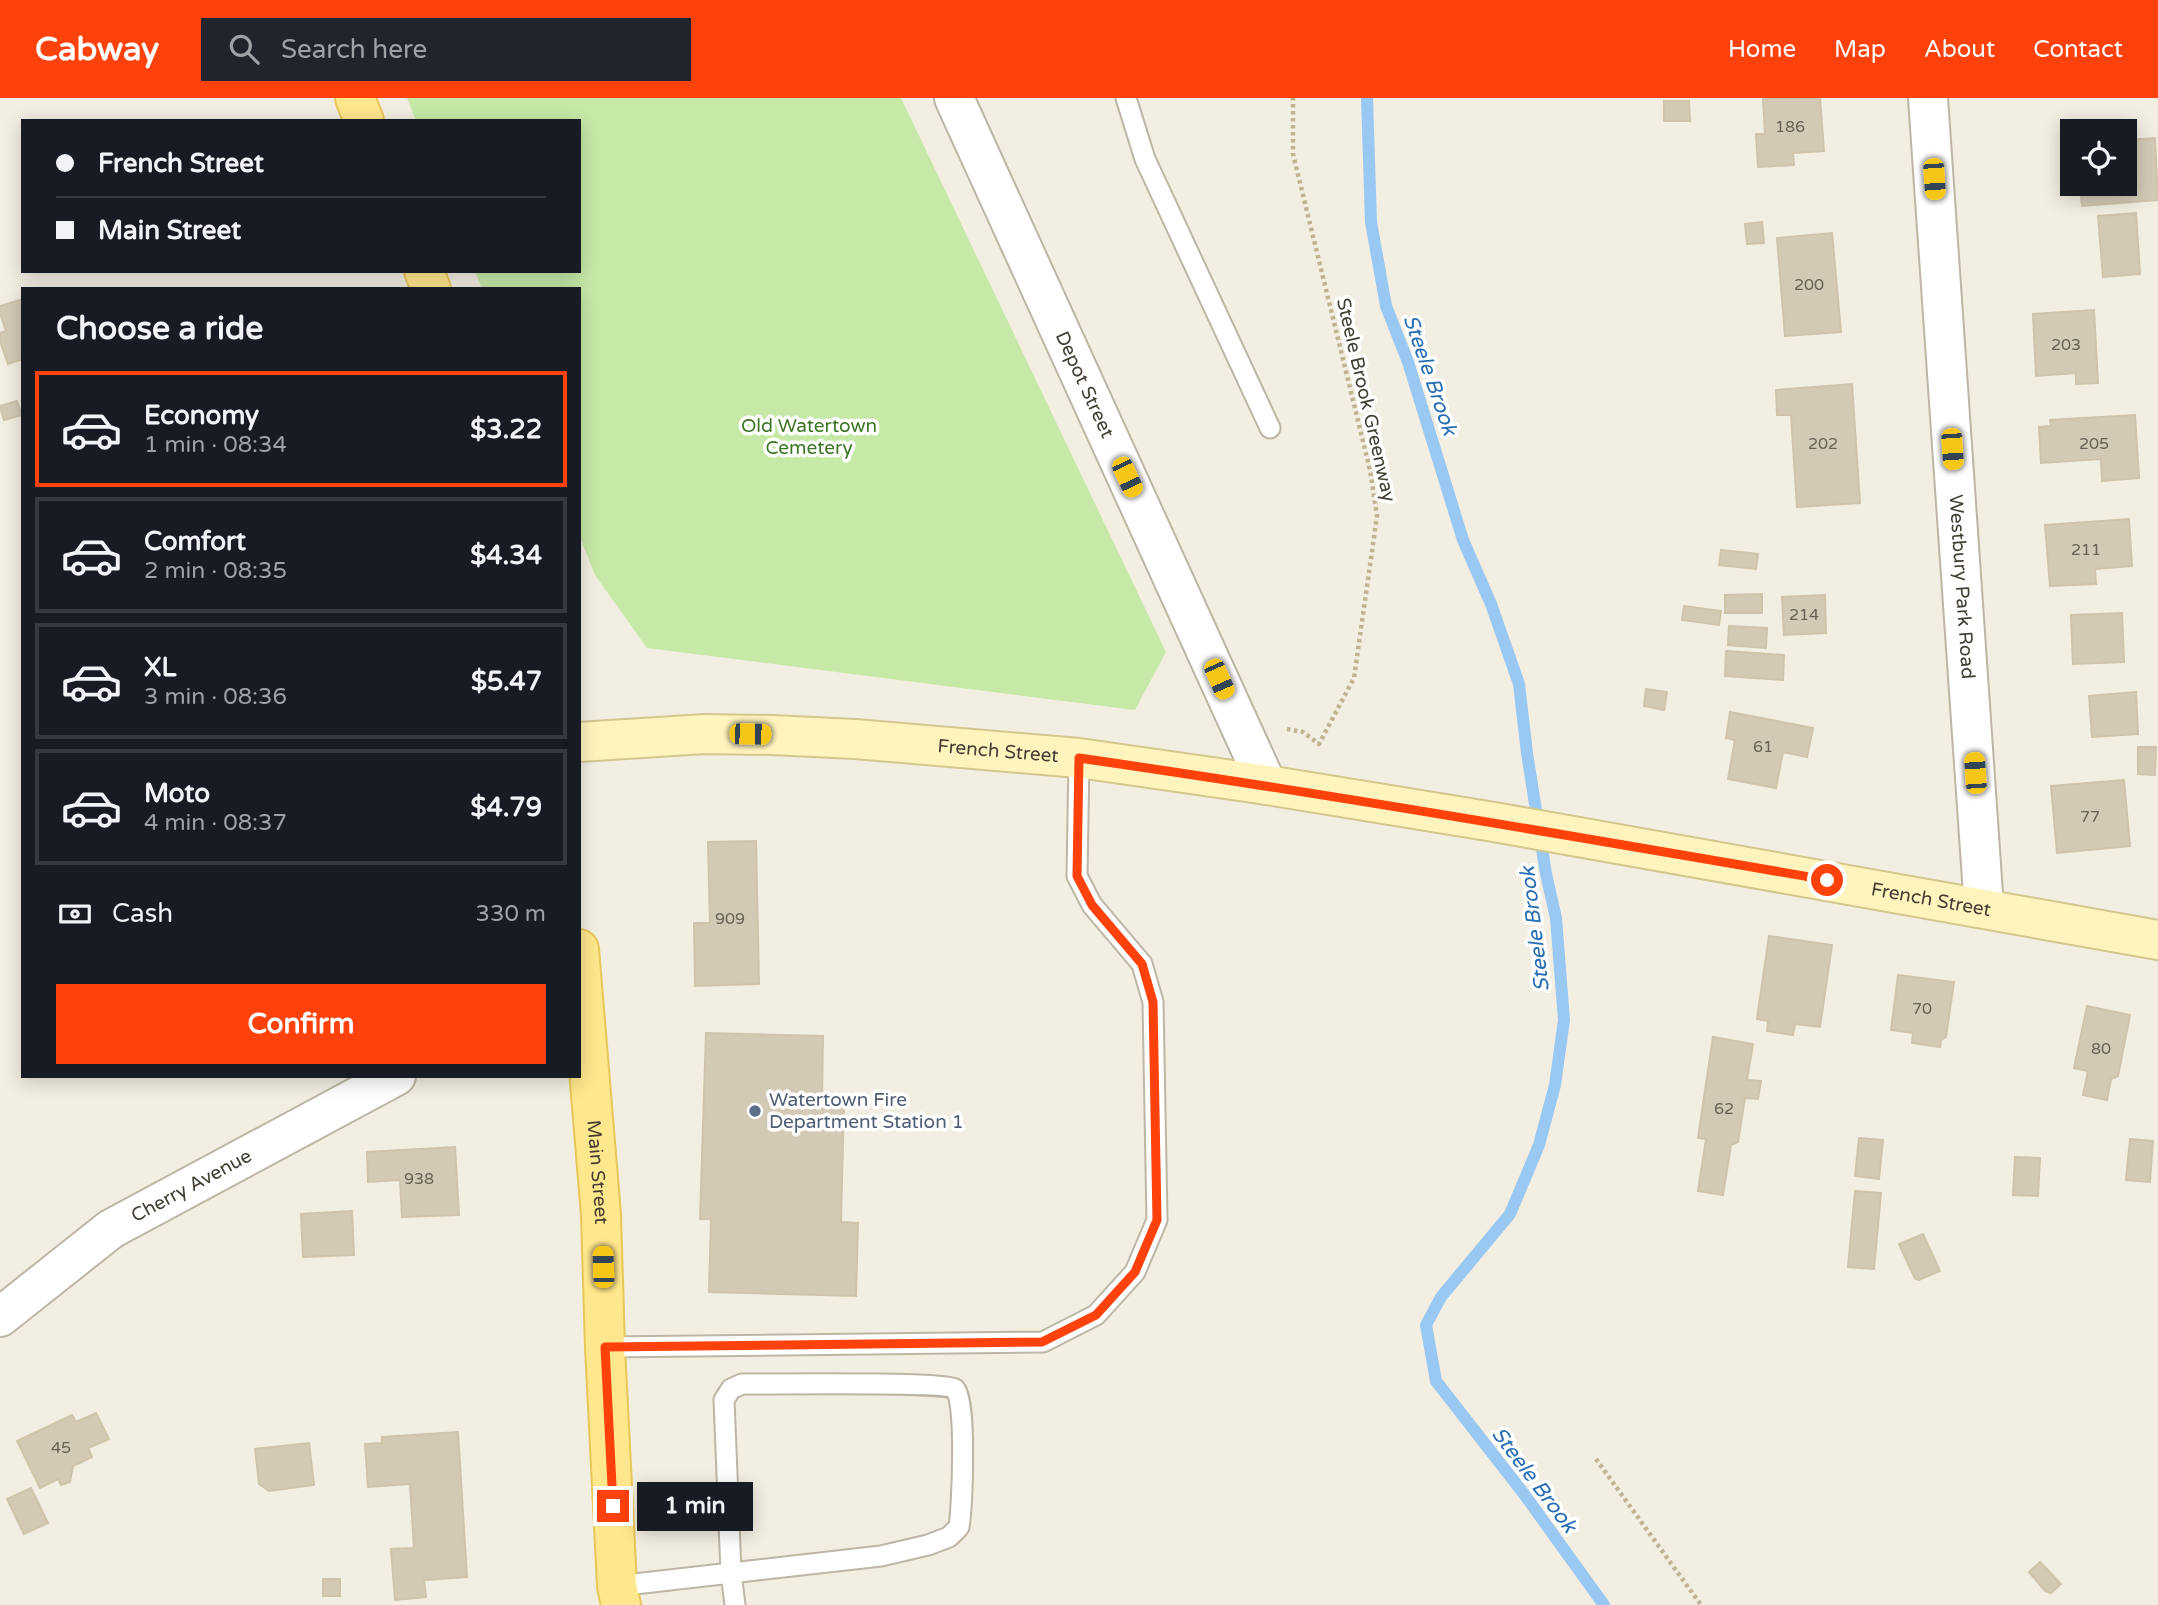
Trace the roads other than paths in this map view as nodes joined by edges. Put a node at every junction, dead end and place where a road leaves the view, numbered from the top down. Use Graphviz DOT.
graph roads {
  1 [pos="355,98"];
  2 [pos="954,98"];
  3 [pos="1126,98"];
  4 [pos="1928,98"];
  5 [pos="363,119"];
  6 [pos="1270,428"];
  7 [pos="581,742"];
  8 [pos="1079,758"];
  9 [pos="1267,785"];
  10 [pos="1984,908"];
  11 [pos="2158,940"];
  12 [pos="581,983"];
  13 [pos="392,1078"];
  14 [pos="0,1317"];
  15 [pos="605,1347"];
  16 [pos="731,1573"];
  17 [pos="619,1596"];
  18 [pos="735,1605"];
  1 -- 5 [label="main road"];
  2 -- 9 [label="street, Depot Street"];
  3 -- 6 [label="lane"];
  4 -- 10 [label="street, Westbury Park Road"];
  7 -- 8 [label="street, French Street"];
  8 -- 9 [label="street, French Street"];
  8 -- 15 [label="lane"];
  9 -- 10 [label="street, French Street"];
  10 -- 11 [label="street, French Street"];
  12 -- 15 [label="main road, Main Street"];
  13 -- 14 [label="street, Cherry Avenue"];
  15 -- 17 [label="main road, Main Street"];
  16 -- 16 [label="lane"];
  16 -- 17 [label="lane"];
  16 -- 18 [label="lane"];
}
